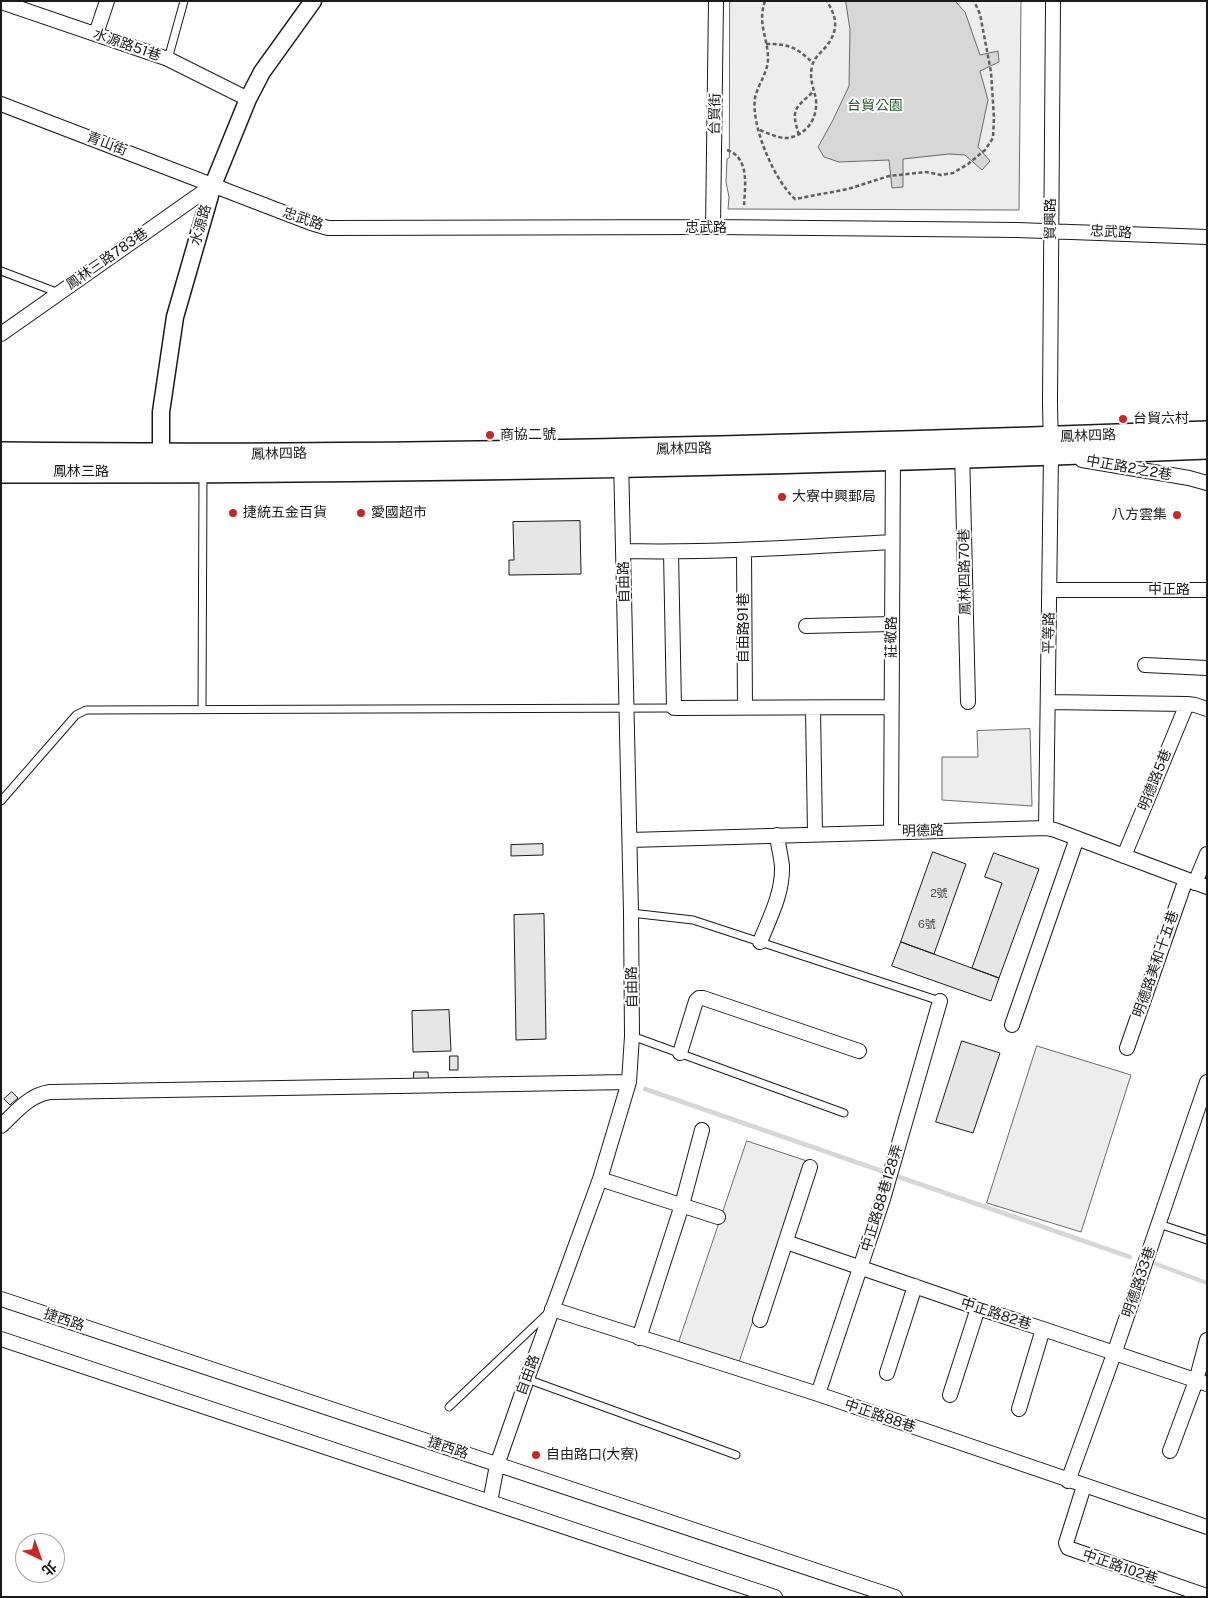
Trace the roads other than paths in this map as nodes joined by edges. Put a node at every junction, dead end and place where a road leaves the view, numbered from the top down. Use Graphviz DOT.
graph roads {
  1 [pos="107,1"];
  2 [pos="184,1"];
  3 [pos="313,1"];
  4 [pos="716,1"];
  5 [pos="1053,1"];
  6 [pos="1,2"];
  7 [pos="29,6"];
  8 [pos="96,34"];
  9 [pos="168,59"];
  10 [pos="248,99"];
  11 [pos="1,104"];
  12 [pos="213,184"];
  13 [pos="713,227"];
  14 [pos="1051,230"];
  15 [pos="1207,237"];
  16 [pos="1,270"];
  17 [pos="59,293"];
  18 [pos="1,334"];
  19 [pos="1207,432"];
  20 [pos="1051,446"];
  21 [pos="1207,448"];
  22 [pos="962,449"];
  23 [pos="893,451"];
  24 [pos="1,453"];
  25 [pos="621,458"];
  26 [pos="161,464"];
  27 [pos="1,472"];
  28 [pos="203,472"];
  29 [pos="1207,483"];
  30 [pos="892,542"];
  31 [pos="744,550"];
  32 [pos="623,551"];
  33 [pos="671,552"];
  34 [pos="1050,590"];
  35 [pos="1207,590"];
  36 [pos="892,624"];
  37 [pos="806,626"];
  38 [pos="1145,665"];
  39 [pos="1207,668"];
  40 [pos="968,702"];
  41 [pos="1048,702"];
  42 [pos="1187,704"];
  43 [pos="745,707"];
  44 [pos="891,707"];
  45 [pos="674,708"];
  46 [pos="813,708"];
  47 [pos="202,709"];
  48 [pos="627,709"];
  49 [pos="1207,710"];
  50 [pos="1,801"];
  51 [pos="1046,828"];
  52 [pos="891,832"];
  53 [pos="815,834"];
  54 [pos="776,835"];
  55 [pos="1077,838"];
  56 [pos="630,840"];
  57 [pos="1207,854"];
  58 [pos="1124,856"];
  59 [pos="1196,883"];
  60 [pos="631,913"];
  61 [pos="760,942"];
  62 [pos="940,1001"];
  63 [pos="1012,1025"];
  64 [pos="632,1036"];
  65 [pos="1127,1048"];
  66 [pos="859,1051"];
  67 [pos="680,1053"];
  68 [pos="629,1082"];
  69 [pos="1205,1090"];
  70 [pos="844,1112"];
  71 [pos="1,1126"];
  72 [pos="702,1130"];
  73 [pos="810,1167"];
  74 [pos="600,1178"];
  75 [pos="682,1205"];
  76 [pos="718,1217"];
  77 [pos="1159,1224"];
  78 [pos="1207,1240"];
  79 [pos="786,1242"];
  80 [pos="861,1268"];
  81 [pos="915,1286"];
  82 [pos="1,1299"];
  83 [pos="978,1308"];
  84 [pos="552,1309"];
  85 [pos="760,1320"];
  86 [pos="1043,1328"];
  87 [pos="638,1338"];
  88 [pos="1,1339"];
  89 [pos="1207,1340"];
  90 [pos="1114,1354"];
  91 [pos="887,1373"];
  92 [pos="527,1379"];
  93 [pos="1201,1383"];
  94 [pos="818,1394"];
  95 [pos="950,1395"];
  96 [pos="449,1407"];
  97 [pos="1018,1409"];
  98 [pos="1170,1451"];
  99 [pos="736,1455"];
  100 [pos="497,1465"];
  101 [pos="1068,1481"];
  102 [pos="1084,1486"];
  103 [pos="490,1502"];
  104 [pos="1207,1527"];
  105 [pos="1207,1596"];
  106 [pos="775,1597"];
  107 [pos="895,1597"];
  1 -- 8 [label="street"];
  2 -- 9 [label="lane"];
  3 -- 10 [label="street, 水源路"];
  4 -- 13 [label="street, 台貿街"];
  5 -- 14 [label="street, 貿興路"];
  6 -- 7 [label="street, 水源路51巷"];
  7 -- 8 [label="street, 水源路51巷"];
  8 -- 9 [label="street, 水源路51巷"];
  9 -- 10 [label="street, 水源路51巷"];
  10 -- 12 [label="street, 水源路"];
  11 -- 12 [label="street, 青山街"];
  12 -- 13 [label="street, 忠武路"];
  12 -- 17 [label="street, 鳳林三路783巷"];
  12 -- 26 [label="street, 水源路"];
  13 -- 14 [label="street, 忠武路"];
  14 -- 15 [label="street, 忠武路"];
  14 -- 20 [label="street, 貿興路"];
  16 -- 17 [label="lane"];
  17 -- 18 [label="street, 鳳林三路783巷"];
  19 -- 20 [label="main road, 鳳林四路"];
  20 -- 21 [label="main road, 鳳林四路"];
  20 -- 22 [label="main road, 鳳林四路"];
  20 -- 29 [label="street, 中正路2之2巷"];
  20 -- 34 [label="street, 平等路"];
  22 -- 23 [label="main road, 鳳林四路"];
  22 -- 40 [label="street, 鳳林四路70巷"];
  23 -- 25 [label="main road, 鳳林四路"];
  23 -- 30 [label="street, 莊敬路"];
  24 -- 26 [label="main road, 鳳林三路"];
  25 -- 26 [label="main road, 鳳林四路"];
  25 -- 28 [label="main road, 鳳林四路"];
  25 -- 32 [label="street, 自由路"];
  26 -- 27 [label="main road, 鳳林三路"];
  26 -- 28 [label="main road, 鳳林四路"];
  28 -- 47 [label="lane"];
  30 -- 31 [label="street"];
  30 -- 36 [label="street, 莊敬路"];
  31 -- 33 [label="street"];
  31 -- 43 [label="street, 自由路91巷"];
  32 -- 33 [label="street"];
  32 -- 48 [label="street, 自由路"];
  33 -- 45 [label="street"];
  34 -- 35 [label="street, 中正路"];
  34 -- 41 [label="street, 平等路"];
  36 -- 37 [label="street"];
  36 -- 44 [label="street, 莊敬路"];
  38 -- 39 [label="street"];
  41 -- 42 [label="street"];
  41 -- 51 [label="street, 平等路"];
  42 -- 49 [label="street"];
  42 -- 58 [label="street, 明德路5巷"];
  43 -- 45 [label="street"];
  43 -- 46 [label="street"];
  44 -- 46 [label="street"];
  44 -- 52 [label="street, 莊敬路"];
  45 -- 48 [label="lane"];
  46 -- 53 [label="street"];
  47 -- 48 [label="lane"];
  47 -- 50 [label="lane"];
  48 -- 56 [label="street, 自由路"];
  51 -- 52 [label="street, 明德路"];
  51 -- 55 [label="street, 明德路"];
  52 -- 53 [label="street, 明德路"];
  53 -- 54 [label="street, 明德路"];
  54 -- 56 [label="street, 明德路"];
  54 -- 61 [label="street"];
  55 -- 58 [label="street, 明德路"];
  55 -- 63 [label="street"];
  56 -- 60 [label="street, 自由路"];
  57 -- 59 [label="street, 明德路美和十五巷"];
  58 -- 59 [label="street, 明德路"];
  59 -- 65 [label="street, 明德路美和十五巷"];
  60 -- 61 [label="lane"];
  60 -- 64 [label="street, 自由路"];
  61 -- 62 [label="lane"];
  62 -- 80 [label="street, 中正路88巷128弄"];
  64 -- 67 [label="lane"];
  64 -- 68 [label="street, 自由路"];
  66 -- 67 [label="street"];
  67 -- 70 [label="lane"];
  68 -- 71 [label="street"];
  68 -- 74 [label="street, 自由路"];
  69 -- 77 [label="street, 明德路33巷"];
  72 -- 75 [label="street"];
  73 -- 79 [label="street"];
  74 -- 75 [label="street"];
  74 -- 84 [label="street, 自由路"];
  75 -- 76 [label="street"];
  75 -- 87 [label="street"];
  77 -- 78 [label="lane"];
  77 -- 90 [label="street, 明德路33巷"];
  79 -- 80 [label="street, 中正路82巷"];
  79 -- 85 [label="street"];
  80 -- 81 [label="street, 中正路82巷"];
  80 -- 94 [label="street, 中正路88巷128弄"];
  81 -- 83 [label="street, 中正路82巷"];
  81 -- 91 [label="street"];
  82 -- 100 [label="street, 捷西路"];
  83 -- 86 [label="street, 中正路82巷"];
  83 -- 95 [label="street"];
  84 -- 87 [label="street, 中正路88巷"];
  84 -- 92 [label="street, 自由路"];
  84 -- 96 [label="lane"];
  86 -- 90 [label="street, 中正路82巷"];
  86 -- 97 [label="street"];
  87 -- 94 [label="street, 中正路88巷"];
  88 -- 103 [label="street"];
  89 -- 93 [label="street"];
  90 -- 93 [label="street, 中正路82巷"];
  90 -- 101 [label="street, 明德路33巷"];
  92 -- 99 [label="lane"];
  92 -- 100 [label="street, 自由路"];
  93 -- 98 [label="street"];
  94 -- 101 [label="street, 中正路88巷"];
  100 -- 103 [label="street, 自由路"];
  100 -- 107 [label="street, 捷西路"];
  101 -- 102 [label="street, 中正路88巷"];
  102 -- 104 [label="street, 中正路88巷"];
  102 -- 105 [label="street, 中正路102巷"];
  103 -- 106 [label="street"];
}
